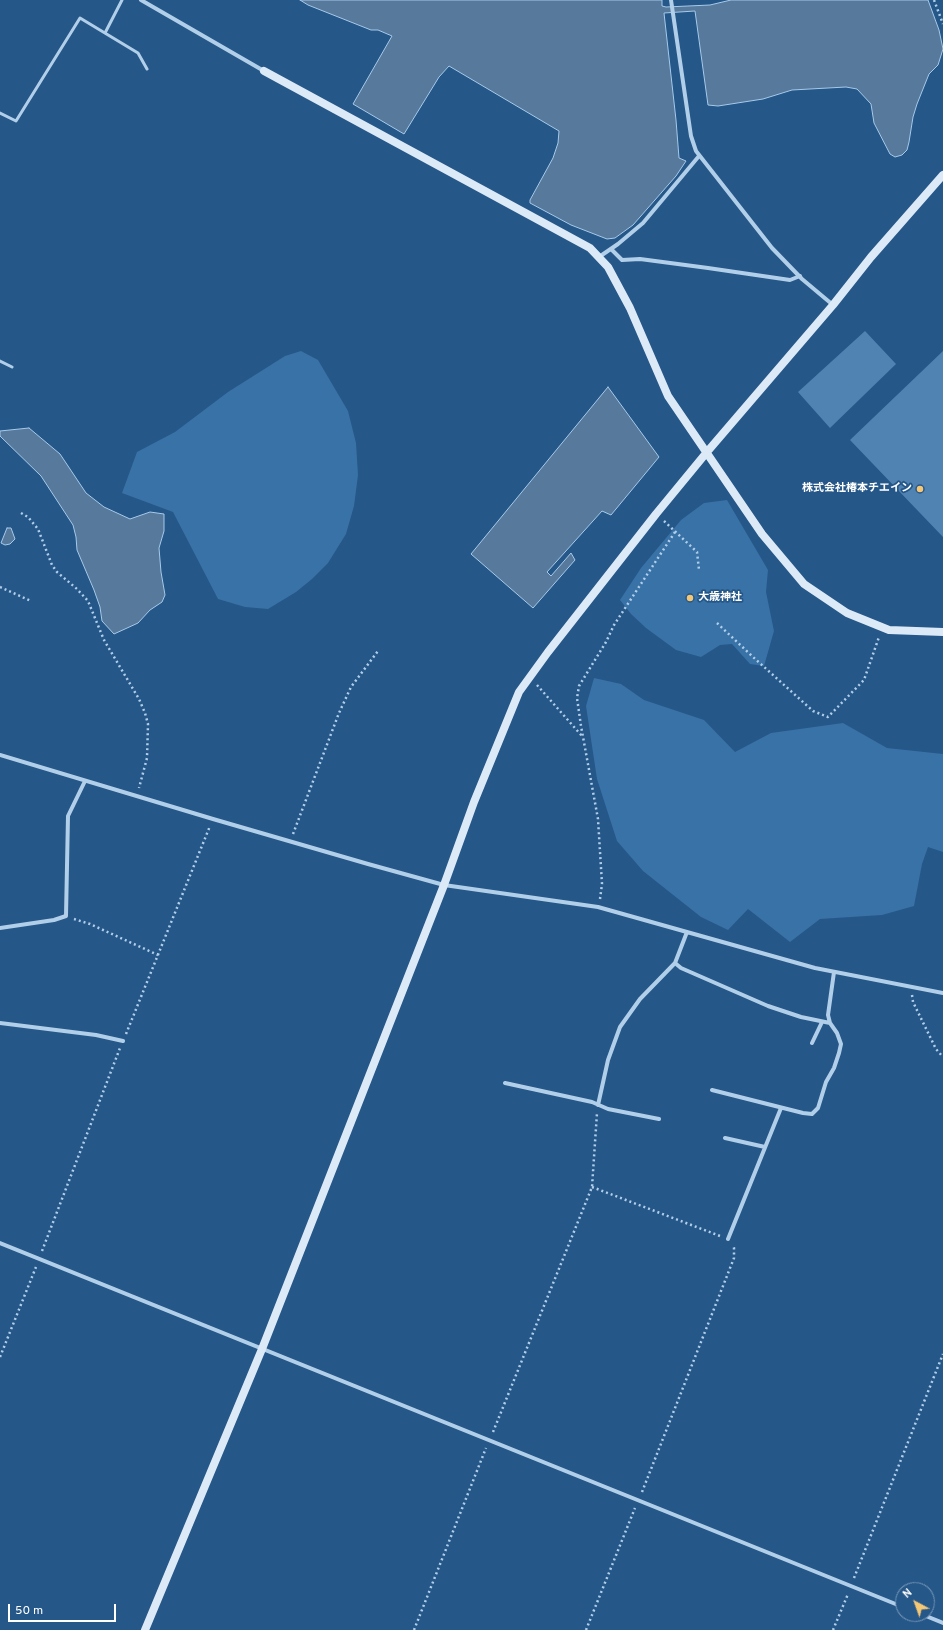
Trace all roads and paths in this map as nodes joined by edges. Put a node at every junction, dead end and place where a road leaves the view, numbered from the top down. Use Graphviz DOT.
graph roads {
  1 [pos="122,0"];
  2 [pos="141,0"];
  3 [pos="671,0"];
  4 [pos="934,0"];
  5 [pos="943,24"];
  6 [pos="105,33"];
  7 [pos="147,69"];
  8 [pos="264,72"];
  9 [pos="0,113"];
  10 [pos="699,156"];
  11 [pos="943,175"];
  12 [pos="611,249"];
  13 [pos="599,256"];
  14 [pos="800,276"];
  15 [pos="833,305"];
  16 [pos="0,361"];
  17 [pos="12,367"];
  18 [pos="707,452"];
  19 [pos="21,513"];
  20 [pos="656,514"];
  21 [pos="675,532"];
  22 [pos="699,570"];
  23 [pos="0,587"];
  24 [pos="31,601"];
  25 [pos="717,623"];
  26 [pos="882,627"];
  27 [pos="943,632"];
  28 [pos="378,650"];
  29 [pos="528,679"];
  30 [pos="583,737"];
  31 [pos="0,755"];
  32 [pos="85,781"];
  33 [pos="138,797"];
  34 [pos="290,842"];
  35 [pos="444,885"];
  36 [pos="598,908"];
  37 [pos="66,916"];
  38 [pos="0,928"];
  39 [pos="687,932"];
  40 [pos="158,955"];
  41 [pos="675,963"];
  42 [pos="834,972"];
  43 [pos="912,987"];
  44 [pos="943,992"];
  45 [pos="822,1022"];
  46 [pos="0,1023"];
  47 [pos="830,1023"];
  48 [pos="123,1041"];
  49 [pos="812,1043"];
  50 [pos="943,1057"];
  51 [pos="505,1083"];
  52 [pos="712,1090"];
  53 [pos="598,1105"];
  54 [pos="781,1108"];
  55 [pos="659,1119"];
  56 [pos="725,1138"];
  57 [pos="765,1147"];
  58 [pos="592,1187"];
  59 [pos="728,1239"];
  60 [pos="0,1243"];
  61 [pos="39,1258"];
  62 [pos="262,1349"];
  63 [pos="943,1354"];
  64 [pos="0,1357"];
  65 [pos="489,1440"];
  66 [pos="638,1500"];
  67 [pos="851,1586"];
  68 [pos="895,1604"];
  69 [pos="145,1630"];
  70 [pos="414,1630"];
  71 [pos="586,1630"];
  72 [pos="833,1630"];
  1 -- 6 [label="lane"];
  2 -- 8 [label="street"];
  3 -- 10 [label="street"];
  4 -- 5 [label="path"];
  6 -- 7 [label="lane"];
  6 -- 9 [label="lane"];
  8 -- 13 [label="street"];
  10 -- 12 [label="street"];
  10 -- 14 [label="street"];
  11 -- 15 [label="street"];
  12 -- 13 [label="street"];
  12 -- 14 [label="street"];
  13 -- 18 [label="street"];
  14 -- 15 [label="street"];
  15 -- 18 [label="street"];
  16 -- 17 [label="lane"];
  18 -- 20 [label="street"];
  18 -- 26 [label="street"];
  19 -- 33 [label="path"];
  20 -- 21 [label="path"];
  20 -- 29 [label="street"];
  21 -- 22 [label="path"];
  21 -- 30 [label="path"];
  23 -- 24 [label="path"];
  25 -- 26 [label="path"];
  26 -- 27 [label="street"];
  28 -- 34 [label="path"];
  29 -- 30 [label="path"];
  29 -- 35 [label="street"];
  30 -- 36 [label="path"];
  31 -- 32 [label="street"];
  32 -- 33 [label="street"];
  32 -- 37 [label="street"];
  33 -- 34 [label="street"];
  34 -- 35 [label="street"];
  35 -- 36 [label="street"];
  35 -- 62 [label="street"];
  36 -- 39 [label="street"];
  37 -- 38 [label="street"];
  37 -- 40 [label="path"];
  39 -- 41 [label="street"];
  39 -- 42 [label="street"];
  41 -- 45 [label="street"];
  41 -- 53 [label="street"];
  42 -- 43 [label="street"];
  42 -- 47 [label="street"];
  43 -- 44 [label="street"];
  43 -- 50 [label="path"];
  45 -- 47 [label="street"];
  45 -- 49 [label="street"];
  46 -- 48 [label="street"];
  47 -- 54 [label="street"];
  51 -- 53 [label="street"];
  52 -- 54 [label="street"];
  53 -- 55 [label="street"];
  53 -- 58 [label="path"];
  54 -- 57 [label="street"];
  56 -- 57 [label="street"];
  57 -- 59 [label="street"];
  58 -- 59 [label="path"];
  58 -- 65 [label="path"];
  59 -- 66 [label="path"];
  60 -- 61 [label="street"];
  61 -- 62 [label="street"];
  61 -- 64 [label="path"];
  62 -- 65 [label="street"];
  62 -- 69 [label="street"];
  63 -- 67 [label="path"];
  65 -- 66 [label="street"];
  65 -- 70 [label="path"];
  66 -- 67 [label="street"];
  66 -- 71 [label="path"];
  67 -- 68 [label="street"];
  67 -- 72 [label="path"];
}
